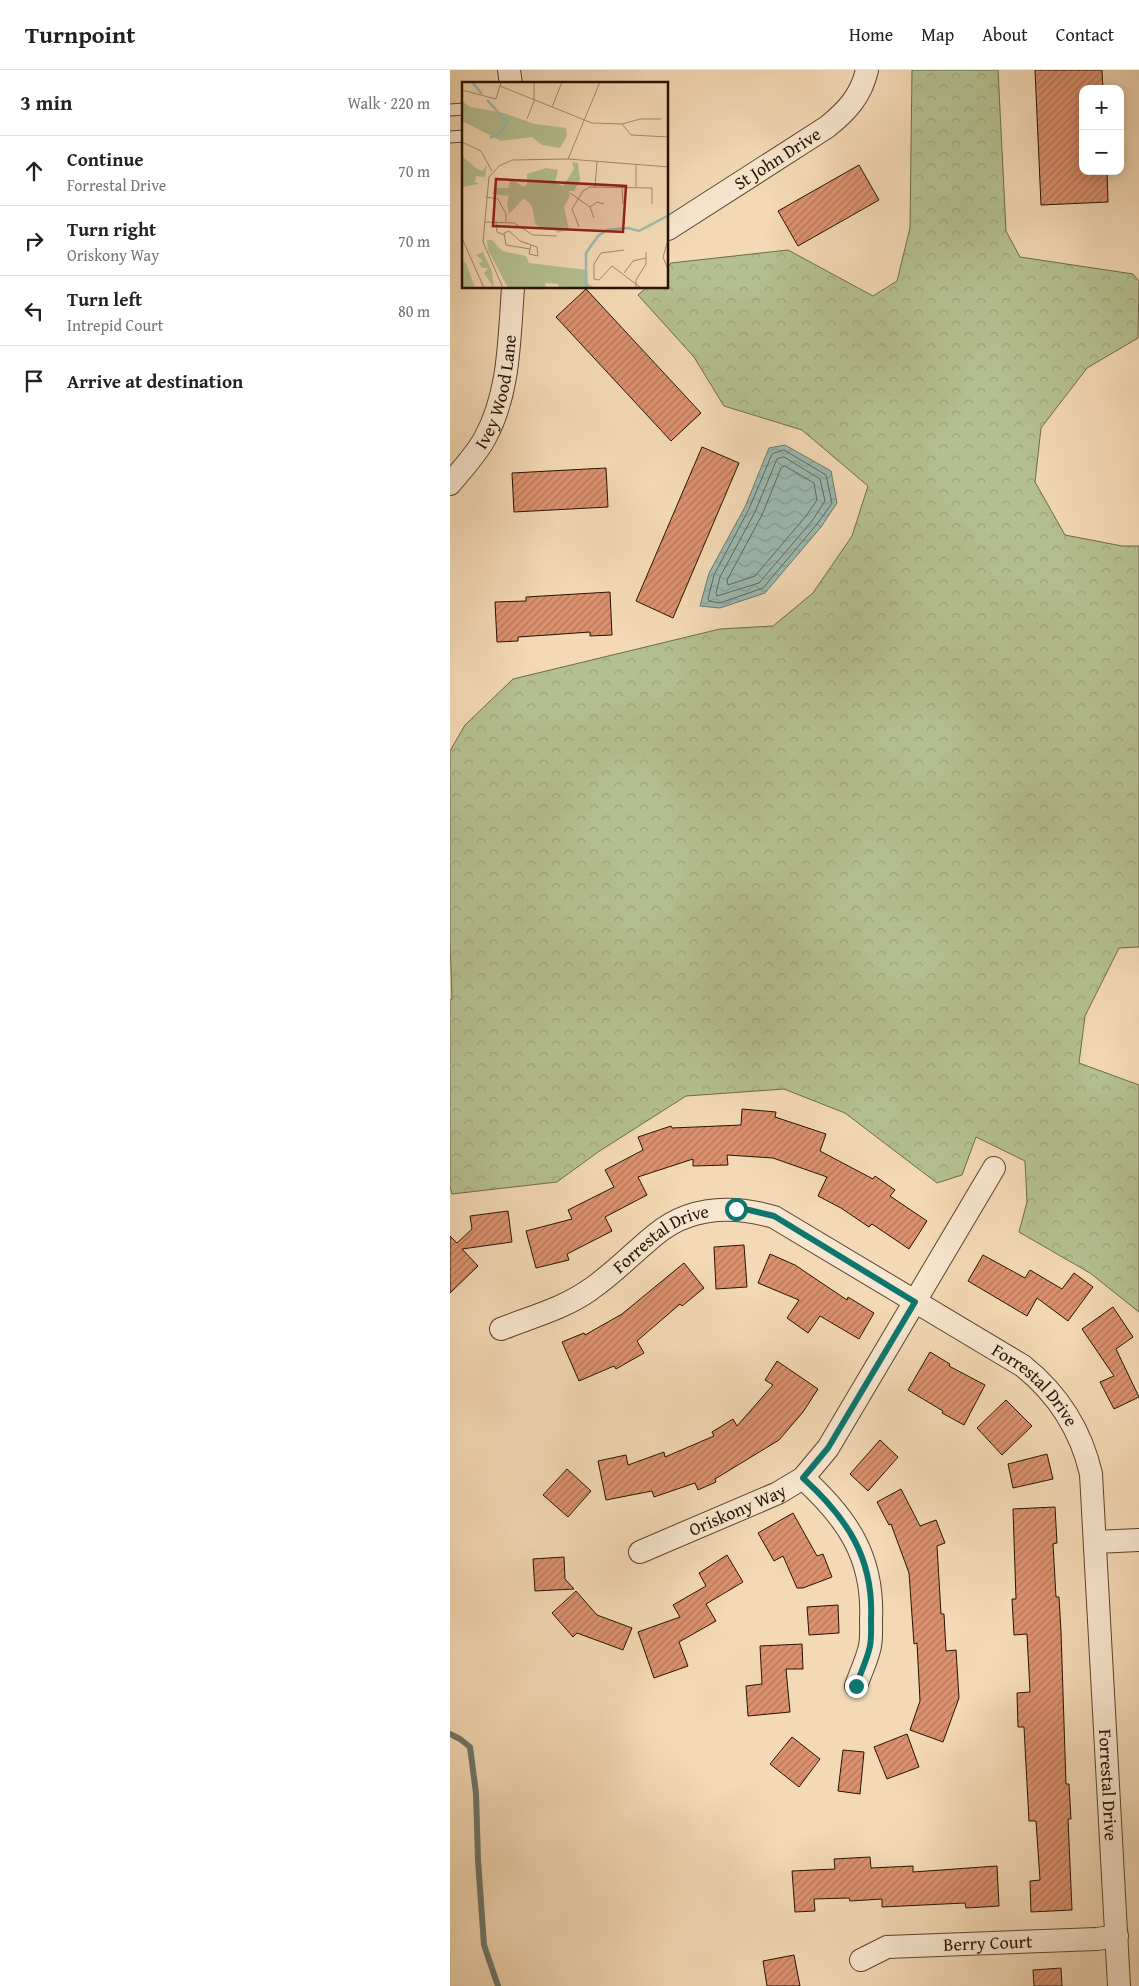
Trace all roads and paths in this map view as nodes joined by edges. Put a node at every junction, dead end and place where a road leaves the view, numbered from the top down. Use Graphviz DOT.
graph roads {
  1 [pos="867,70"];
  2 [pos="669,228"];
  3 [pos="513,289"];
  4 [pos="450,484"];
  5 [pos="994,1168"];
  6 [pos="915,1302"];
  7 [pos="501,1329"];
  8 [pos="803,1478"];
  9 [pos="1139,1540"];
  10 [pos="1095,1542"];
  11 [pos="640,1552"];
  12 [pos="856,1686"];
  13 [pos="1117,1936"];
  14 [pos="861,1960"];
  15 [pos="1120,1986"];
  1 -- 2 [label="street, St John Drive"];
  3 -- 4 [label="street, Ivey Wood Lane"];
  5 -- 6 [label="street, Oriskony Way"];
  6 -- 7 [label="street, Forrestal Drive"];
  6 -- 8 [label="street, Oriskony Way"];
  6 -- 10 [label="street, Forrestal Drive"];
  8 -- 11 [label="street, Oriskony Way"];
  8 -- 12 [label="street"];
  9 -- 10 [label="street"];
  10 -- 13 [label="street, Forrestal Drive"];
  13 -- 14 [label="street, Berry Court"];
  13 -- 15 [label="street, Forrestal Drive"];
}
